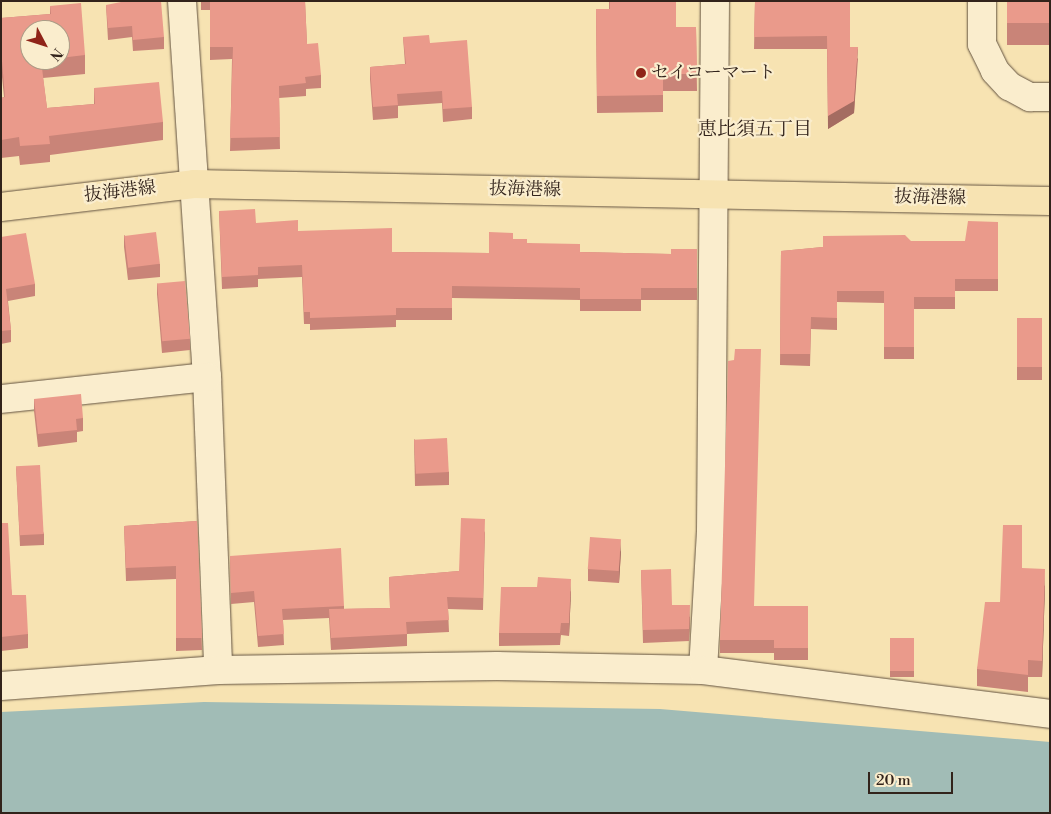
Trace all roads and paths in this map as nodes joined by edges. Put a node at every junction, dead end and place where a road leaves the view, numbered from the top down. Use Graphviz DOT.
graph roads {
  1 [pos="182,1"];
  2 [pos="715,1"];
  3 [pos="982,1"];
  4 [pos="1050,97"];
  5 [pos="194,184"];
  6 [pos="716,194"];
  7 [pos="1050,201"];
  8 [pos="1,207"];
  9 [pos="207,377"];
  10 [pos="1,399"];
  11 [pos="218,670"];
  12 [pos="703,670"];
  13 [pos="1,686"];
  14 [pos="1050,714"];
  1 -- 5 [label="street"];
  2 -- 6 [label="street"];
  3 -- 4 [label="street"];
  5 -- 6 [label="main road, 抜海港線"];
  5 -- 8 [label="main road, 抜海港線"];
  5 -- 9 [label="street"];
  6 -- 7 [label="main road, 抜海港線"];
  6 -- 12 [label="street"];
  9 -- 10 [label="street"];
  9 -- 11 [label="street"];
  11 -- 12 [label="street"];
  11 -- 13 [label="street"];
  12 -- 14 [label="street"];
}
